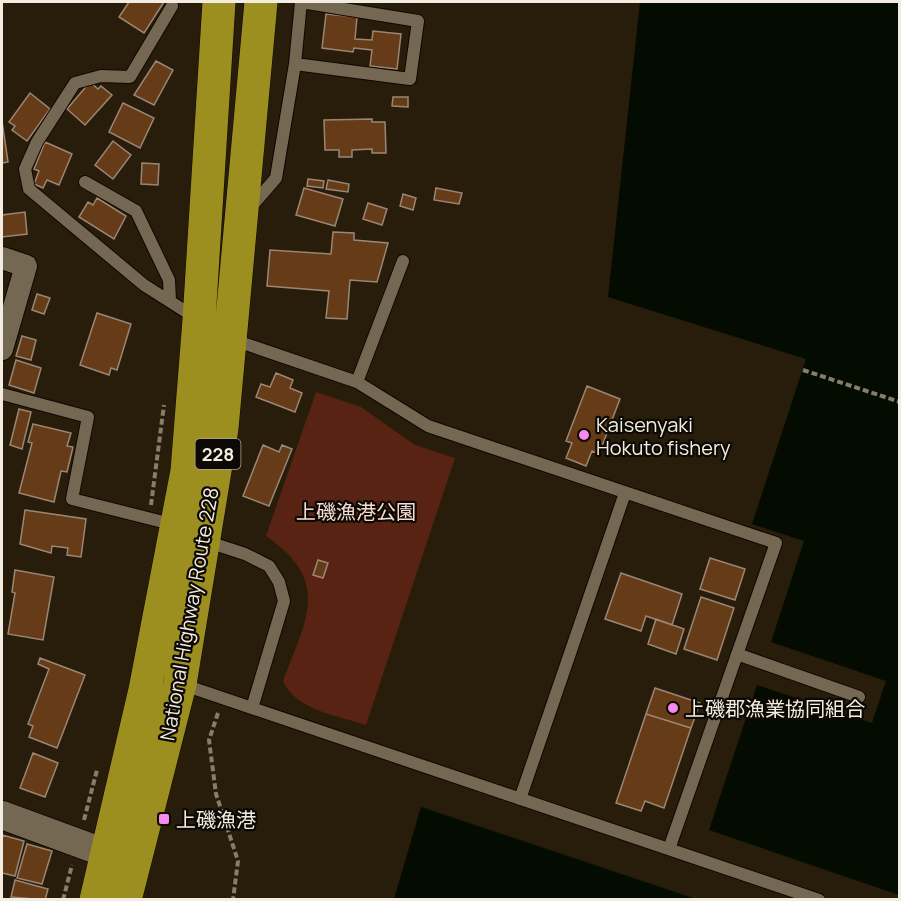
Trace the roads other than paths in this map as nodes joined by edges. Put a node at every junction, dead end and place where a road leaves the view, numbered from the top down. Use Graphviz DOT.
graph roads {
  1 [pos="219,2"];
  2 [pos="261,2"];
  3 [pos="301,2"];
  4 [pos="172,6"];
  5 [pos="295,64"];
  6 [pos="85,182"];
  7 [pos="241,218"];
  8 [pos="2,258"];
  9 [pos="403,261"];
  10 [pos="170,301"];
  11 [pos="200,320"];
  12 [pos="230,339"];
  13 [pos="2,349"];
  14 [pos="357,382"];
  15 [pos="2,394"];
  16 [pos="625,493"];
  17 [pos="176,528"];
  18 [pos="737,654"];
  19 [pos="180,684"];
  20 [pos="860,697"];
  21 [pos="252,708"];
  22 [pos="520,799"];
  23 [pos="2,815"];
  24 [pos="669,849"];
  25 [pos="122,856"];
  26 [pos="96,900"];
  27 [pos="125,900"];
  28 [pos="819,900"];
  1 -- 11 [label="highway, National Highway Route 228 / 228"];
  2 -- 7 [label="highway, National Highway Route 228 / 228"];
  3 -- 5 [label="lane"];
  3 -- 5 [label="lane"];
  4 -- 10 [label="lane"];
  5 -- 7 [label="lane"];
  6 -- 10 [label="lane"];
  7 -- 12 [label="highway, National Highway Route 228 / 228"];
  8 -- 13 [label="street"];
  9 -- 14 [label="lane"];
  10 -- 11 [label="lane"];
  11 -- 12 [label="lane"];
  11 -- 17 [label="highway, National Highway Route 228 / 228"];
  12 -- 14 [label="lane"];
  12 -- 17 [label="highway, National Highway Route 228 / 228"];
  14 -- 16 [label="lane"];
  15 -- 17 [label="lane"];
  16 -- 18 [label="lane"];
  16 -- 22 [label="lane"];
  17 -- 19 [label="highway, National Highway Route 228 / 228"];
  17 -- 21 [label="lane"];
  17 -- 25 [label="highway, National Highway Route 228 / 228"];
  18 -- 20 [label="lane"];
  18 -- 24 [label="lane"];
  19 -- 21 [label="lane"];
  19 -- 25 [label="highway, National Highway Route 228 / 228"];
  21 -- 22 [label="lane"];
  22 -- 24 [label="lane"];
  23 -- 25 [label="street"];
  24 -- 28 [label="lane"];
  25 -- 26 [label="highway, National Highway Route 228 / 228"];
  25 -- 27 [label="highway, National Highway Route 228 / 228"];
}
